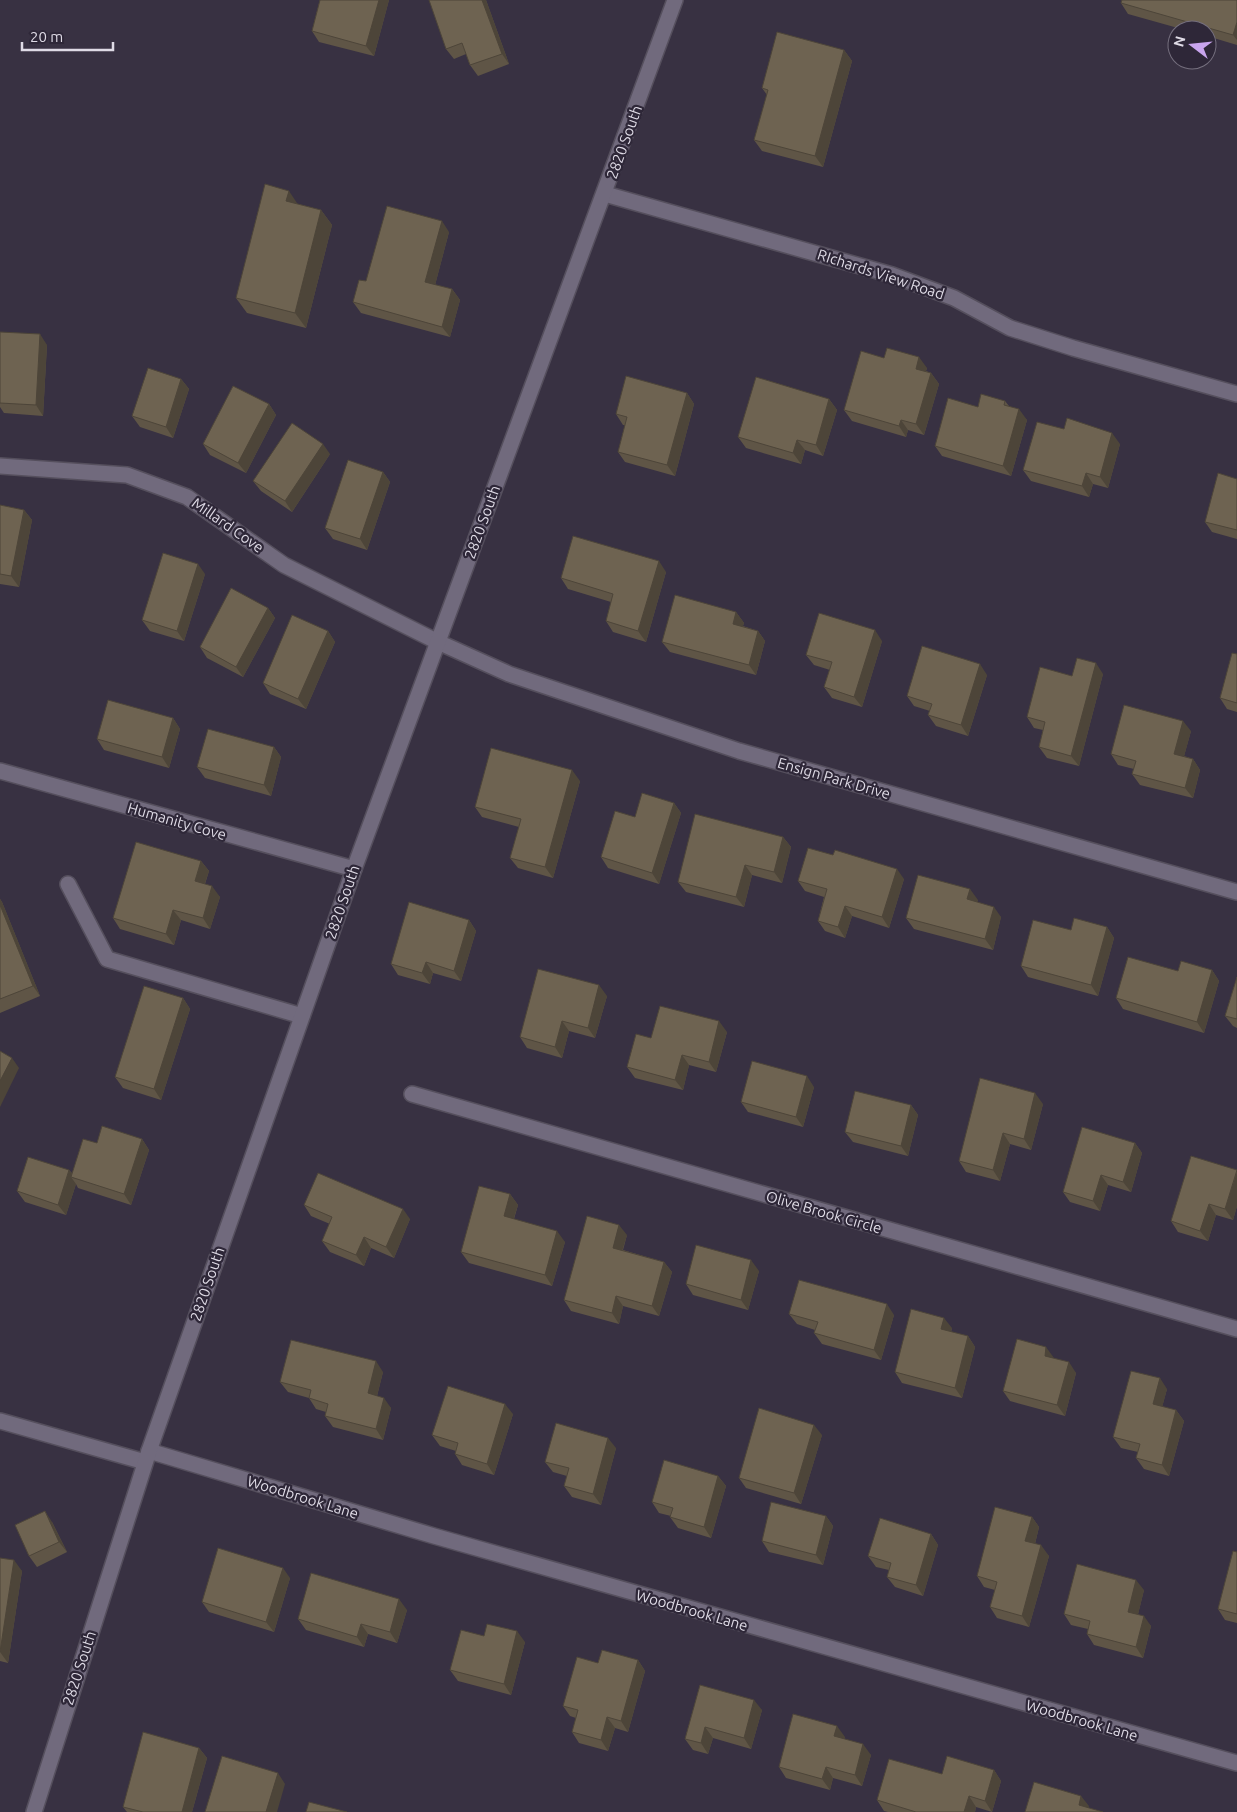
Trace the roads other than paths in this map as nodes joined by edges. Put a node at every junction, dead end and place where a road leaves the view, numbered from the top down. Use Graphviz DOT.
graph roads {
  1 [pos="675,0"];
  2 [pos="605,194"];
  3 [pos="1237,394"];
  4 [pos="0,466"];
  5 [pos="438,642"];
  6 [pos="0,771"];
  7 [pos="354,868"];
  8 [pos="68,884"];
  9 [pos="1237,892"];
  10 [pos="302,1016"];
  11 [pos="412,1094"];
  12 [pos="1237,1329"];
  13 [pos="0,1421"];
  14 [pos="147,1456"];
  15 [pos="1237,1763"];
  16 [pos="34,1812"];
  1 -- 2 [label="street, 2820 South"];
  2 -- 3 [label="street, RIchards View Road"];
  2 -- 5 [label="street, 2820 South"];
  4 -- 5 [label="street, Millard Cove"];
  5 -- 7 [label="street, 2820 South"];
  5 -- 9 [label="street, Ensign Park Drive"];
  6 -- 7 [label="street, Humanity Cove"];
  7 -- 10 [label="street, 2820 South"];
  8 -- 10 [label="street"];
  10 -- 14 [label="street, 2820 South"];
  11 -- 12 [label="street, Olive Brook Circle"];
  13 -- 14 [label="street, Woodbrook Lane"];
  14 -- 15 [label="street, Woodbrook Lane"];
  14 -- 16 [label="street, 2820 South"];
}
